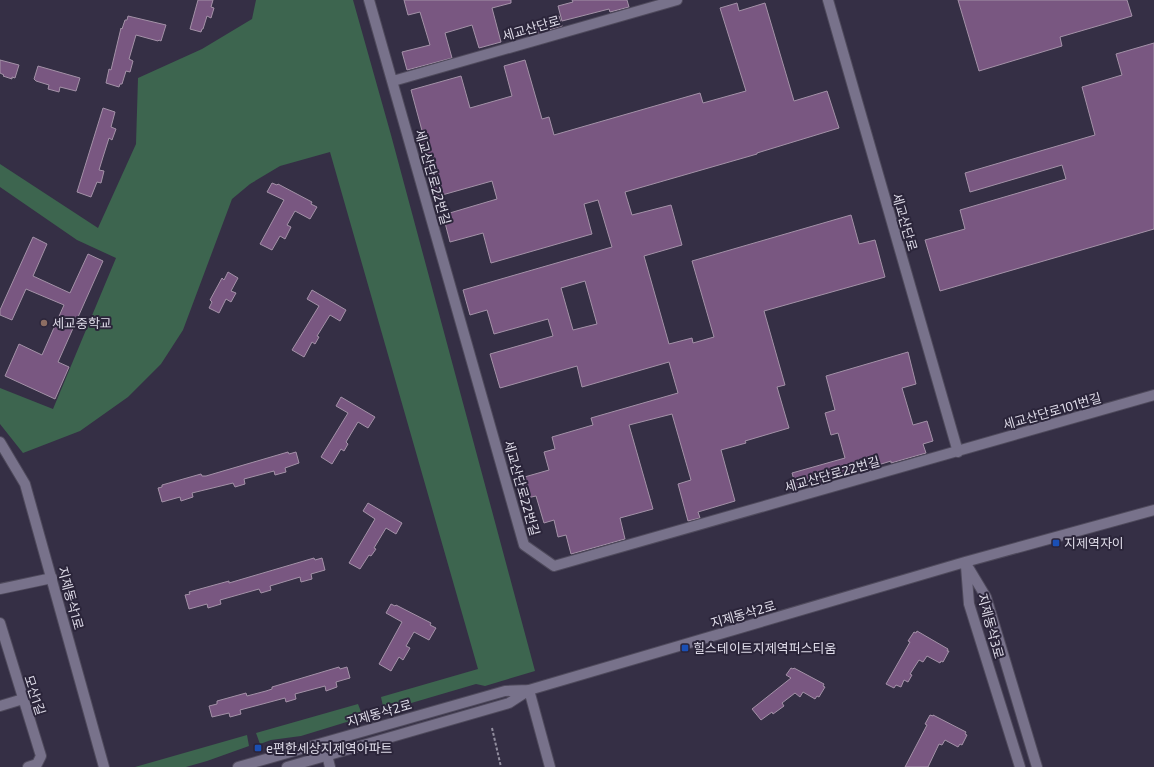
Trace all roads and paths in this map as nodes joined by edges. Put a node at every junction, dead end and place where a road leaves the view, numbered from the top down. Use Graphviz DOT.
graph roads {
  1 [pos="370,0"];
  2 [pos="677,0"];
  3 [pos="828,0"];
  4 [pos="393,81"];
  5 [pos="1154,395"];
  6 [pos="0,442"];
  7 [pos="958,452"];
  8 [pos="1154,510"];
  9 [pos="965,562"];
  10 [pos="52,578"];
  11 [pos="0,589"];
  12 [pos="0,624"];
  13 [pos="1,635"];
  14 [pos="529,690"];
  15 [pos="23,699"];
  16 [pos="0,706"];
  17 [pos="492,728"];
  18 [pos="326,755"];
  19 [pos="28,767"];
  20 [pos="104,767"];
  21 [pos="238,767"];
  22 [pos="287,767"];
  23 [pos="330,767"];
  24 [pos="501,767"];
  25 [pos="550,767"];
  26 [pos="1020,767"];
  27 [pos="1037,767"];
  1 -- 4 [label="street, 세교산단로22번길"];
  2 -- 4 [label="street, 세교산단로"];
  3 -- 7 [label="street, 세교산단로"];
  4 -- 7 [label="street, 세교산단로22번길"];
  5 -- 7 [label="street, 세교산단로101번길"];
  6 -- 10 [label="street, 지제동삭1로"];
  8 -- 9 [label="street, 지제동삭2로"];
  9 -- 14 [label="street, 지제동삭2로"];
  9 -- 26 [label="street, 지제동삭3로"];
  9 -- 27 [label="street, 지제동삭3로"];
  10 -- 11 [label="street"];
  10 -- 20 [label="street, 지제동삭1로"];
  12 -- 13 [label="street, 모산1길"];
  13 -- 15 [label="street, 모산1길"];
  14 -- 18 [label="street, 지제동삭2로"];
  14 -- 21 [label="street, 지제동삭2로"];
  14 -- 25 [label="street"];
  15 -- 16 [label="street"];
  15 -- 19 [label="street, 모산1길"];
  17 -- 24 [label="path"];
  18 -- 22 [label="street, 지제동삭2로"];
  18 -- 23 [label="street"];
}
